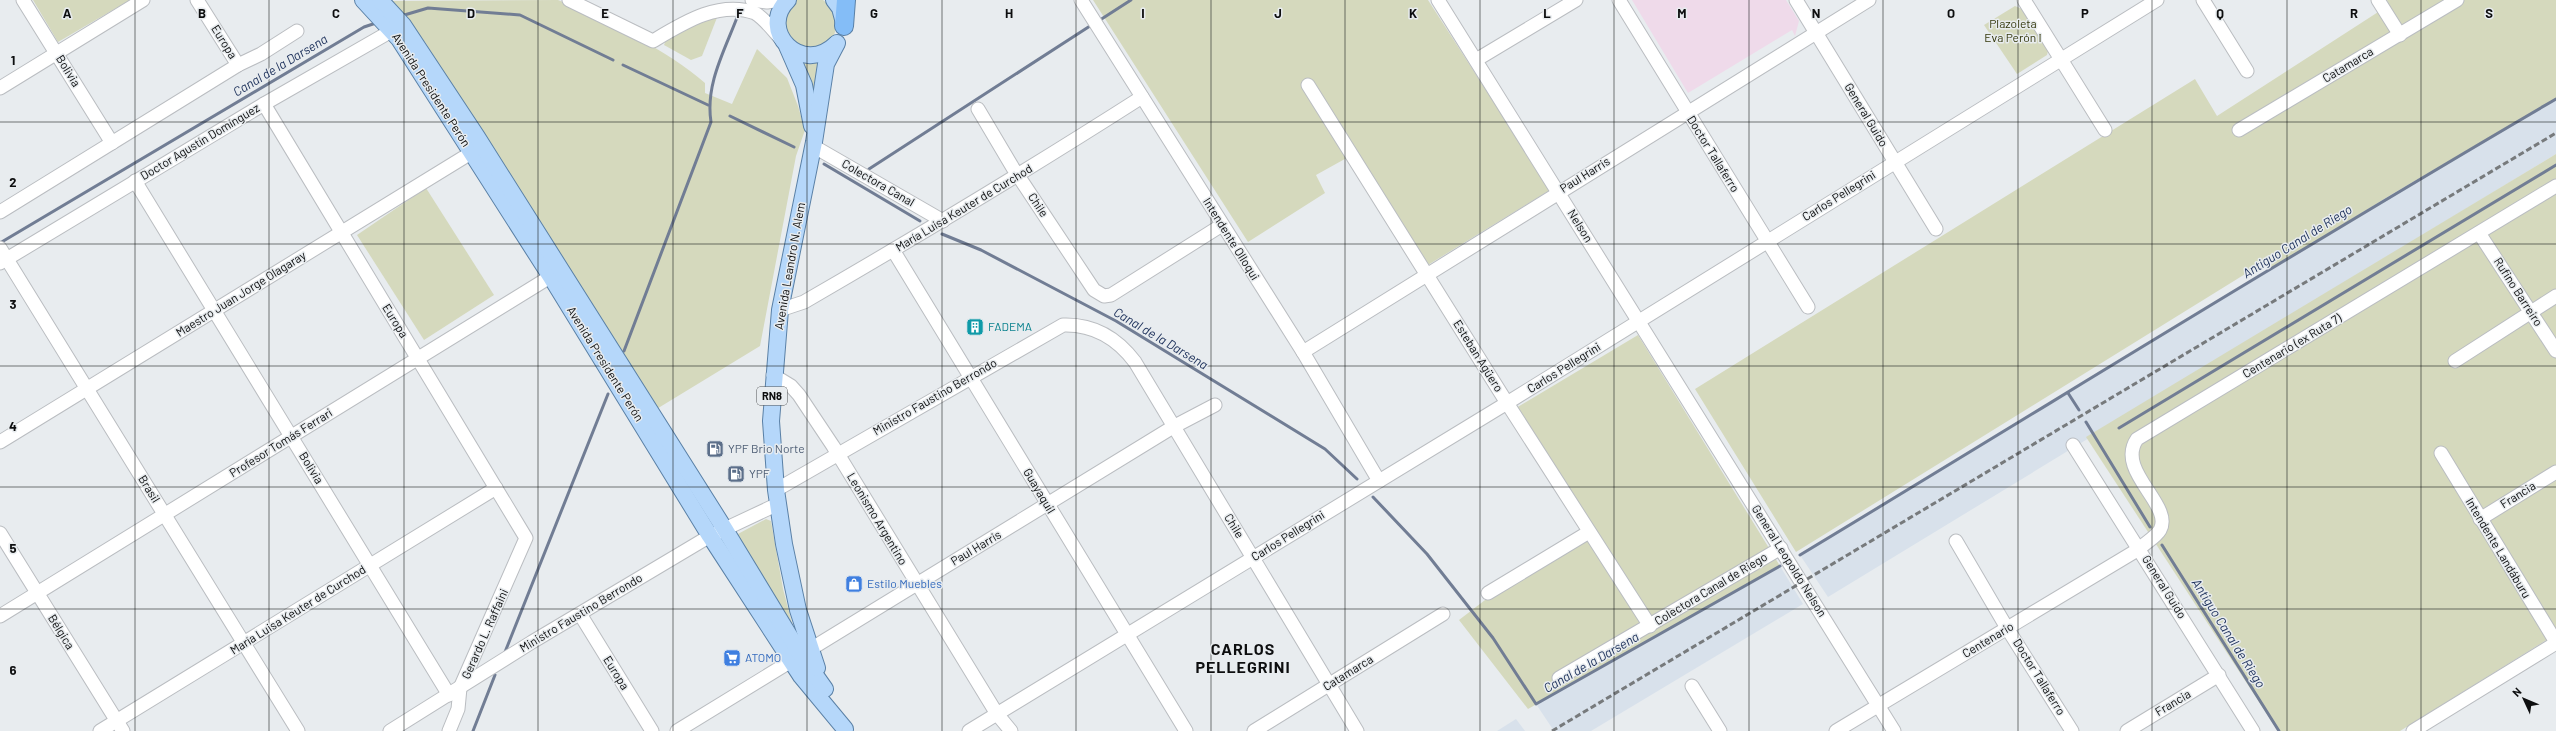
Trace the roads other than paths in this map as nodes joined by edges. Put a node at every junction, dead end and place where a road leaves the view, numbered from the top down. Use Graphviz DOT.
graph roads {
  1 [pos="23,0"];
  2 [pos="143,0"];
  3 [pos="197,0"];
  4 [pos="363,0"];
  5 [pos="380,0"];
  6 [pos="569,0"];
  7 [pos="752,0"];
  8 [pos="781,0"];
  9 [pos="788,0"];
  10 [pos="834,0"];
  11 [pos="846,0"];
  12 [pos="1081,0"];
  13 [pos="1438,0"];
  14 [pos="1576,0"];
  15 [pos="1619,0"];
  16 [pos="1796,0"];
  17 [pos="1869,0"];
  18 [pos="2024,0"];
  19 [pos="2157,0"];
  20 [pos="2203,0"];
  21 [pos="2378,0"];
  22 [pos="2457,0"];
  23 [pos="727,1"];
  24 [pos="844,26"];
  25 [pos="398,28"];
  26 [pos="297,31"];
  27 [pos="1816,32"];
  28 [pos="2400,34"];
  29 [pos="784,42"];
  30 [pos="837,43"];
  31 [pos="56,53"];
  32 [pos="2060,59"];
  33 [pos="1476,60"];
  34 [pos="238,64"];
  35 [pos="2247,71"];
  36 [pos="1308,85"];
  37 [pos="0,88"];
  38 [pos="1142,97"];
  39 [pos="264,104"];
  40 [pos="978,110"];
  41 [pos="1688,112"];
  42 [pos="2105,130"];
  43 [pos="2239,130"];
  44 [pos="112,143"];
  45 [pos="814,144"];
  46 [pos="477,149"];
  47 [pos="1895,162"];
  48 [pos="1018,176"];
  49 [pos="134,181"];
  50 [pos="2556,186"];
  51 [pos="1558,191"];
  52 [pos="0,212"];
  53 [pos="943,221"];
  54 [pos="1222,225"];
  55 [pos="1936,229"];
  56 [pos="340,233"];
  57 [pos="2479,233"];
  58 [pos="1767,241"];
  59 [pos="893,250"];
  60 [pos="2,256"];
  61 [pos="556,273"];
  62 [pos="1428,274"];
  63 [pos="2556,296"];
  64 [pos="1808,307"];
  65 [pos="215,310"];
  66 [pos="780,310"];
  67 [pos="2531,312"];
  68 [pos="1639,321"];
  69 [pos="1100,332"];
  70 [pos="2556,351"];
  71 [pos="1302,352"];
  72 [pos="418,358"];
  73 [pos="2455,361"];
  74 [pos="773,375"];
  75 [pos="970,377"];
  76 [pos="86,389"];
  77 [pos="1683,391"];
  78 [pos="1507,403"];
  79 [pos="1215,405"];
  80 [pos="645,416"];
  81 [pos="1173,428"];
  82 [pos="292,436"];
  83 [pos="0,442"];
  84 [pos="2073,445"];
  85 [pos="838,453"];
  86 [pos="2441,453"];
  87 [pos="2556,472"];
  88 [pos="1378,481"];
  89 [pos="496,488"];
  90 [pos="777,497"];
  91 [pos="1047,504"];
  92 [pos="165,514"];
  93 [pos="2480,519"];
  94 [pos="724,528"];
  95 [pos="0,532"];
  96 [pos="1589,532"];
  97 [pos="710,536"];
  98 [pos="526,538"];
  99 [pos="1956,541"];
  100 [pos="1780,548"];
  101 [pos="2139,549"];
  102 [pos="1252,558"];
  103 [pos="371,565"];
  104 [pos="917,584"];
  105 [pos="37,593"];
  106 [pos="1488,593"];
  107 [pos="580,614"];
  108 [pos="1443,614"];
  109 [pos="0,616"];
  110 [pos="1650,626"];
  111 [pos="2007,628"];
  112 [pos="1127,635"];
  113 [pos="244,643"];
  114 [pos="2556,643"];
  115 [pos="801,655"];
  116 [pos="2219,675"];
  117 [pos="1560,678"];
  118 [pos="1329,685"];
  119 [pos="1692,686"];
  120 [pos="455,691"];
  121 [pos="1878,705"];
  122 [pos="997,714"];
  123 [pos="120,726"];
  124 [pos="2429,727"];
  125 [pos="846,730"];
  126 [pos="100,731"];
  127 [pos="298,731"];
  128 [pos="390,731"];
  129 [pos="449,731"];
  130 [pos="652,731"];
  131 [pos="677,731"];
  132 [pos="969,731"];
  133 [pos="1011,731"];
  134 [pos="1186,731"];
  135 [pos="1254,731"];
  136 [pos="1357,731"];
  137 [pos="1720,731"];
  138 [pos="1836,731"];
  139 [pos="1894,731"];
  140 [pos="2072,731"];
  141 [pos="2127,731"];
  142 [pos="2253,731"];
  143 [pos="2413,731"];
  1 -- 31 [label="street, Bolivia"];
  2 -- 31 [label="street"];
  3 -- 34 [label="street, Europa"];
  4 -- 25 [label="main road, Avenida Presidente Perón"];
  5 -- 25 [label="main road, Avenida Presidente Perón"];
  6 -- 23 [label="street"];
  7 -- 8 [label="street"];
  9 -- 29 [label="main road, RN8"];
  10 -- 24 [label="main road"];
  11 -- 24 [label="highway, RN8"];
  12 -- 38 [label="street, Intendente Olloqui"];
  13 -- 33 [label="street, Nelson"];
  14 -- 33 [label="street"];
  15 -- 41 [label="street, Doctor Tallaferro"];
  16 -- 27 [label="street, General Guido"];
  17 -- 27 [label="street, Paul Harris"];
  18 -- 32 [label="street"];
  19 -- 32 [label="street, Carlos Pellegrini"];
  20 -- 35 [label="street"];
  21 -- 28 [label="street"];
  22 -- 28 [label="street, Catamarca"];
  23 -- 29 [label="street"];
  24 -- 30 [label="main road, RN8"];
  25 -- 39 [label="street, Doctor Agustín Domínguez"];
  25 -- 46 [label="main road, Avenida Presidente Perón"];
  26 -- 34 [label="street"];
  27 -- 41 [label="street, Paul Harris"];
  27 -- 47 [label="street, General Guido"];
  28 -- 43 [label="street, Catamarca"];
  29 -- 30 [label="main road"];
  29 -- 45 [label="main road, Avenida Leandro N. Alem / RN8"];
  30 -- 45 [label="main road, Avenida Leandro N. Alem / RN8"];
  31 -- 37 [label="street"];
  31 -- 44 [label="street, Bolivia"];
  32 -- 42 [label="street"];
  32 -- 47 [label="street, Carlos Pellegrini"];
  33 -- 51 [label="street, Nelson"];
  34 -- 44 [label="street"];
  36 -- 62 [label="street, Esteban Agüero"];
  38 -- 48 [label="street, María Luisa Keuter de Curchod"];
  38 -- 54 [label="street, Intendente Olloqui"];
  39 -- 49 [label="street, Doctor Agustín Domínguez"];
  39 -- 56 [label="street, Europa"];
  40 -- 48 [label="street, Chile"];
  41 -- 51 [label="street, Paul Harris"];
  41 -- 58 [label="street, Doctor Tallaferro"];
  44 -- 52 [label="street"];
  45 -- 53 [label="street, Colectora Canal"];
  45 -- 66 [label="main road, Avenida Leandro N. Alem / RN8"];
  46 -- 56 [label="street, Maestro Juan Jorge Olagaray"];
  46 -- 61 [label="main road, Avenida Presidente Perón"];
  47 -- 55 [label="street, General Guido"];
  47 -- 58 [label="street, Carlos Pellegrini"];
  48 -- 53 [label="street, María Luisa Keuter de Curchod"];
  48 -- 54 [label="street, Chile"];
  49 -- 60 [label="street, Doctor Agustín Domínguez"];
  49 -- 65 [label="street, Bolivia"];
  50 -- 57 [label="street, Centenario (ex Ruta 7)"];
  51 -- 62 [label="street, Paul Harris"];
  51 -- 68 [label="street, Nelson"];
  53 -- 59 [label="street, María Luisa Keuter de Curchod"];
  54 -- 71 [label="street, Intendente Olloqui"];
  56 -- 65 [label="street, Maestro Juan Jorge Olagaray"];
  56 -- 72 [label="street, Europa"];
  57 -- 67 [label="street, Rufino Barreiro"];
  57 -- 101 [label="street, Centenario (ex Ruta 7)"];
  58 -- 64 [label="street, Doctor Tallaferro"];
  58 -- 68 [label="street, Carlos Pellegrini"];
  59 -- 66 [label="street, María Luisa Keuter de Curchod"];
  59 -- 75 [label="street, Guayaquil"];
  60 -- 76 [label="street, Brasil"];
  61 -- 72 [label="street, Profesor Tomás Ferrari"];
  61 -- 80 [label="main road, Avenida Presidente Perón"];
  62 -- 71 [label="street, Paul Harris"];
  62 -- 78 [label="street, Esteban Agüero"];
  63 -- 67 [label="street"];
  65 -- 76 [label="street, Maestro Juan Jorge Olagaray"];
  65 -- 82 [label="street, Bolivia"];
  66 -- 74 [label="main road, Avenida Leandro N. Alem / RN8"];
  67 -- 70 [label="street, Rufino Barreiro"];
  67 -- 73 [label="street"];
  68 -- 77 [label="street, Nelson"];
  68 -- 78 [label="street, Carlos Pellegrini"];
  69 -- 75 [label="street, Ministro Faustino Berrondo"];
  69 -- 81 [label="street, Chile"];
  71 -- 88 [label="street, Intendente Olloqui"];
  72 -- 82 [label="street, Profesor Tomás Ferrari"];
  72 -- 89 [label="street, Europa"];
  74 -- 85 [label="street, Leonismo Argentino"];
  74 -- 90 [label="main road, Avenida Leandro N. Alem / RN8"];
  75 -- 85 [label="street, Ministro Faustino Berrondo"];
  75 -- 91 [label="street, Guayaquil"];
  76 -- 83 [label="street, Maestro Juan Jorge Olagaray"];
  76 -- 92 [label="street, Brasil"];
  77 -- 100 [label="street, General Leopoldo Nelson"];
  78 -- 88 [label="street, Carlos Pellegrini"];
  78 -- 96 [label="street, Esteban Agüero"];
  79 -- 81 [label="street, Paul Harris"];
  80 -- 94 [label="main road, Avenida Presidente Perón"];
  80 -- 97 [label="main road, Avenida Presidente Perón"];
  81 -- 91 [label="street, Paul Harris"];
  81 -- 102 [label="street, Chile"];
  82 -- 92 [label="street, Profesor Tomás Ferrari"];
  82 -- 103 [label="street, Bolivia"];
  84 -- 101 [label="street, General Guido"];
  85 -- 90 [label="street, Ministro Faustino Berrondo"];
  85 -- 104 [label="street, Leonismo Argentino"];
  86 -- 93 [label="street, Intendente Landáburu"];
  87 -- 93 [label="street, Francia"];
  88 -- 102 [label="street, Carlos Pellegrini"];
  89 -- 98 [label="street, Europa"];
  89 -- 103 [label="street, María Luisa Keuter de Curchod"];
  90 -- 94 [label="street, Ministro Faustino Berrondo"];
  90 -- 115 [label="main road, Avenida Leandro N. Alem / RN8"];
  91 -- 104 [label="street, Paul Harris"];
  91 -- 112 [label="street, Guayaquil"];
  92 -- 105 [label="street, Profesor Tomás Ferrari"];
  92 -- 113 [label="street, Brasil"];
  93 -- 114 [label="street, Intendente Landáburu"];
  94 -- 97 [label="street, Ministro Faustino Berrondo"];
  94 -- 115 [label="main road, Avenida Presidente Perón"];
  95 -- 105 [label="street, Bélgica"];
  96 -- 106 [label="street"];
  96 -- 110 [label="street, Esteban Agüero"];
  97 -- 107 [label="street, Ministro Faustino Berrondo"];
  97 -- 115 [label="main road, Avenida Presidente Perón"];
  98 -- 120 [label="street, Gerardo L. Raffaini"];
  99 -- 111 [label="street, Doctor Tallaferro"];
  100 -- 110 [label="street, Colectora Canal de Riego"];
  100 -- 121 [label="street, General Leopoldo Nelson"];
  101 -- 111 [label="street, Centenario"];
  101 -- 116 [label="street, General Guido"];
  102 -- 112 [label="street, Carlos Pellegrini"];
  102 -- 118 [label="street, Chile"];
  103 -- 113 [label="street, María Luisa Keuter de Curchod"];
  103 -- 120 [label="street, Bolivia"];
  104 -- 115 [label="street, Paul Harris"];
  104 -- 122 [label="street, Leonismo Argentino"];
  105 -- 109 [label="street, Profesor Tomás Ferrari"];
  105 -- 123 [label="street, Bélgica"];
  107 -- 120 [label="street, Ministro Faustino Berrondo"];
  107 -- 130 [label="street, Europa"];
  108 -- 118 [label="street, Catamarca"];
  110 -- 117 [label="street, Colectora Canal de Riego"];
  111 -- 121 [label="street, Centenario"];
  111 -- 140 [label="street, Doctor Tallaferro"];
  112 -- 122 [label="street, Carlos Pellegrini"];
  112 -- 134 [label="street, Guayaquil"];
  113 -- 123 [label="street, María Luisa Keuter de Curchod"];
  113 -- 127 [label="street, Brasil"];
  114 -- 124 [label="street"];
  115 -- 125 [label="main road, Avenida Presidente Perón"];
  115 -- 125 [label="main road, Avenida Presidente Perón"];
  115 -- 131 [label="street, Paul Harris"];
  116 -- 141 [label="street, Francia"];
  116 -- 142 [label="street, General Guido"];
  118 -- 135 [label="street, Catamarca"];
  118 -- 136 [label="street, Chile"];
  119 -- 137 [label="street"];
  120 -- 128 [label="street, Ministro Faustino Berrondo"];
  120 -- 129 [label="street, Gerardo L. Raffaini"];
  121 -- 138 [label="street, Centenario"];
  121 -- 139 [label="street, General Leopoldo Nelson"];
  122 -- 132 [label="street, Carlos Pellegrini"];
  122 -- 133 [label="street, Leonismo Argentino"];
  123 -- 126 [label="street, María Luisa Keuter de Curchod"];
  124 -- 143 [label="street"];
}
